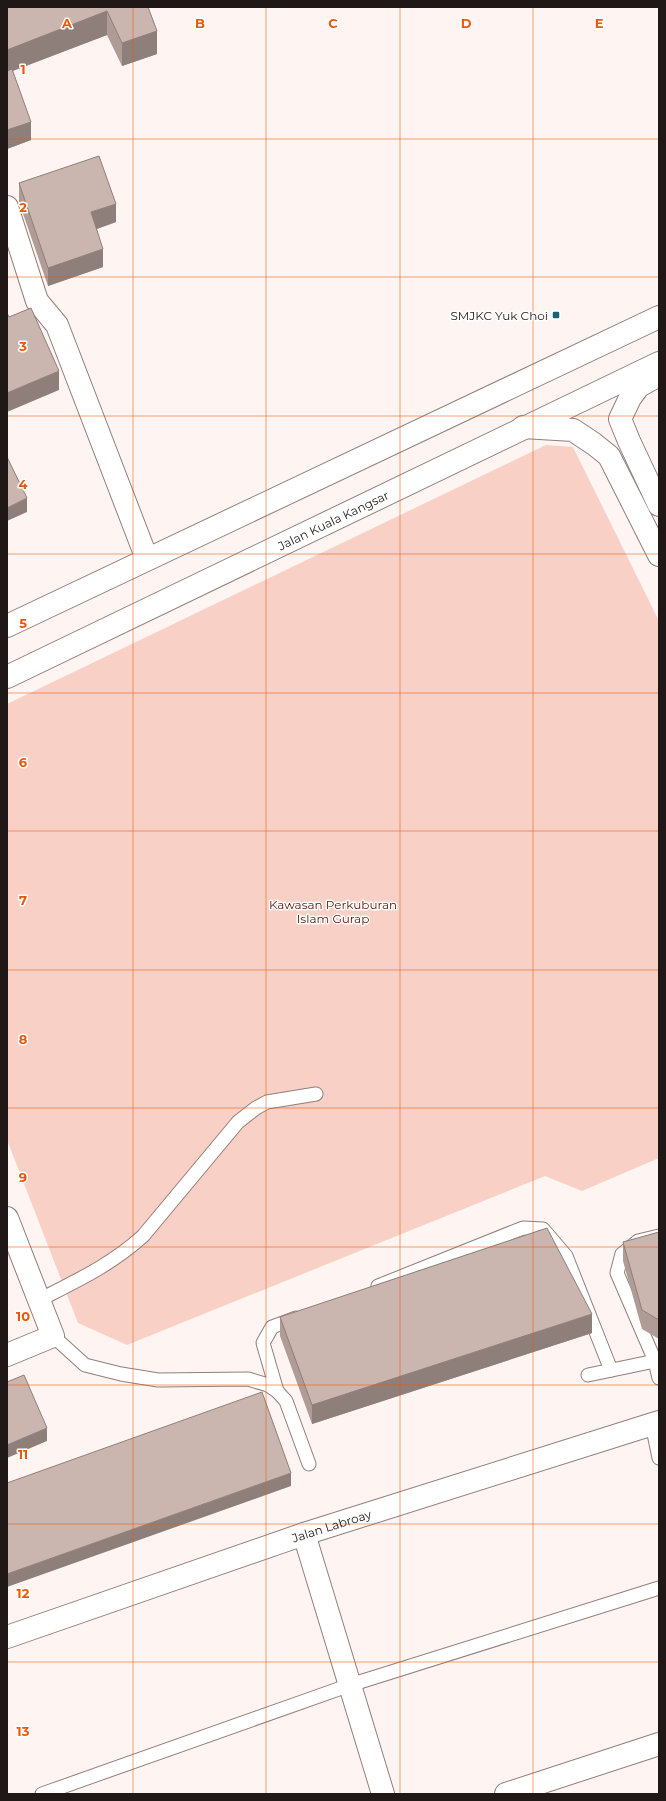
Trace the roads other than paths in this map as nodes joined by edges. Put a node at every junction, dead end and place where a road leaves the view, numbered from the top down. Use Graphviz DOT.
graph roads {
  1 [pos="7,207"];
  2 [pos="659,317"];
  3 [pos="659,363"];
  4 [pos="659,375"];
  5 [pos="523,427"];
  6 [pos="659,505"];
  7 [pos="659,555"];
  8 [pos="147,559"];
  9 [pos="7,626"];
  10 [pos="7,677"];
  11 [pos="316,1094"];
  12 [pos="9,1231"];
  13 [pos="659,1236"];
  14 [pos="368,1289"];
  15 [pos="39,1300"];
  16 [pos="309,1313"];
  17 [pos="53,1336"];
  18 [pos="7,1355"];
  19 [pos="657,1360"];
  20 [pos="611,1370"];
  21 [pos="588,1375"];
  22 [pos="659,1378"];
  23 [pos="277,1391"];
  24 [pos="656,1423"];
  25 [pos="659,1458"];
  26 [pos="309,1464"];
  27 [pos="304,1534"];
  28 [pos="659,1588"];
  29 [pos="7,1638"];
  30 [pos="350,1685"];
  31 [pos="659,1744"];
  32 [pos="42,1794"];
  33 [pos="383,1794"];
  34 [pos="506,1794"];
  1 -- 8 [label="main road"];
  2 -- 8 [label="main road"];
  3 -- 5 [label="main road, Jalan Kuala Kangsar"];
  4 -- 6 [label="main road"];
  5 -- 7 [label="main road"];
  5 -- 10 [label="main road, Jalan Kuala Kangsar"];
  8 -- 9 [label="main road"];
  11 -- 15 [label="lane"];
  12 -- 15 [label="main road"];
  13 -- 19 [label="lane"];
  14 -- 20 [label="lane"];
  15 -- 17 [label="main road"];
  16 -- 23 [label="lane"];
  17 -- 18 [label="main road"];
  17 -- 23 [label="lane"];
  19 -- 20 [label="lane"];
  19 -- 22 [label="lane"];
  20 -- 21 [label="lane"];
  23 -- 26 [label="lane"];
  24 -- 25 [label="lane"];
  24 -- 27 [label="main road, Jalan Labroay"];
  27 -- 29 [label="main road, Jalan Labroay"];
  27 -- 30 [label="main road"];
  28 -- 30 [label="lane"];
  30 -- 32 [label="lane"];
  30 -- 33 [label="main road"];
  31 -- 34 [label="main road"];
}
